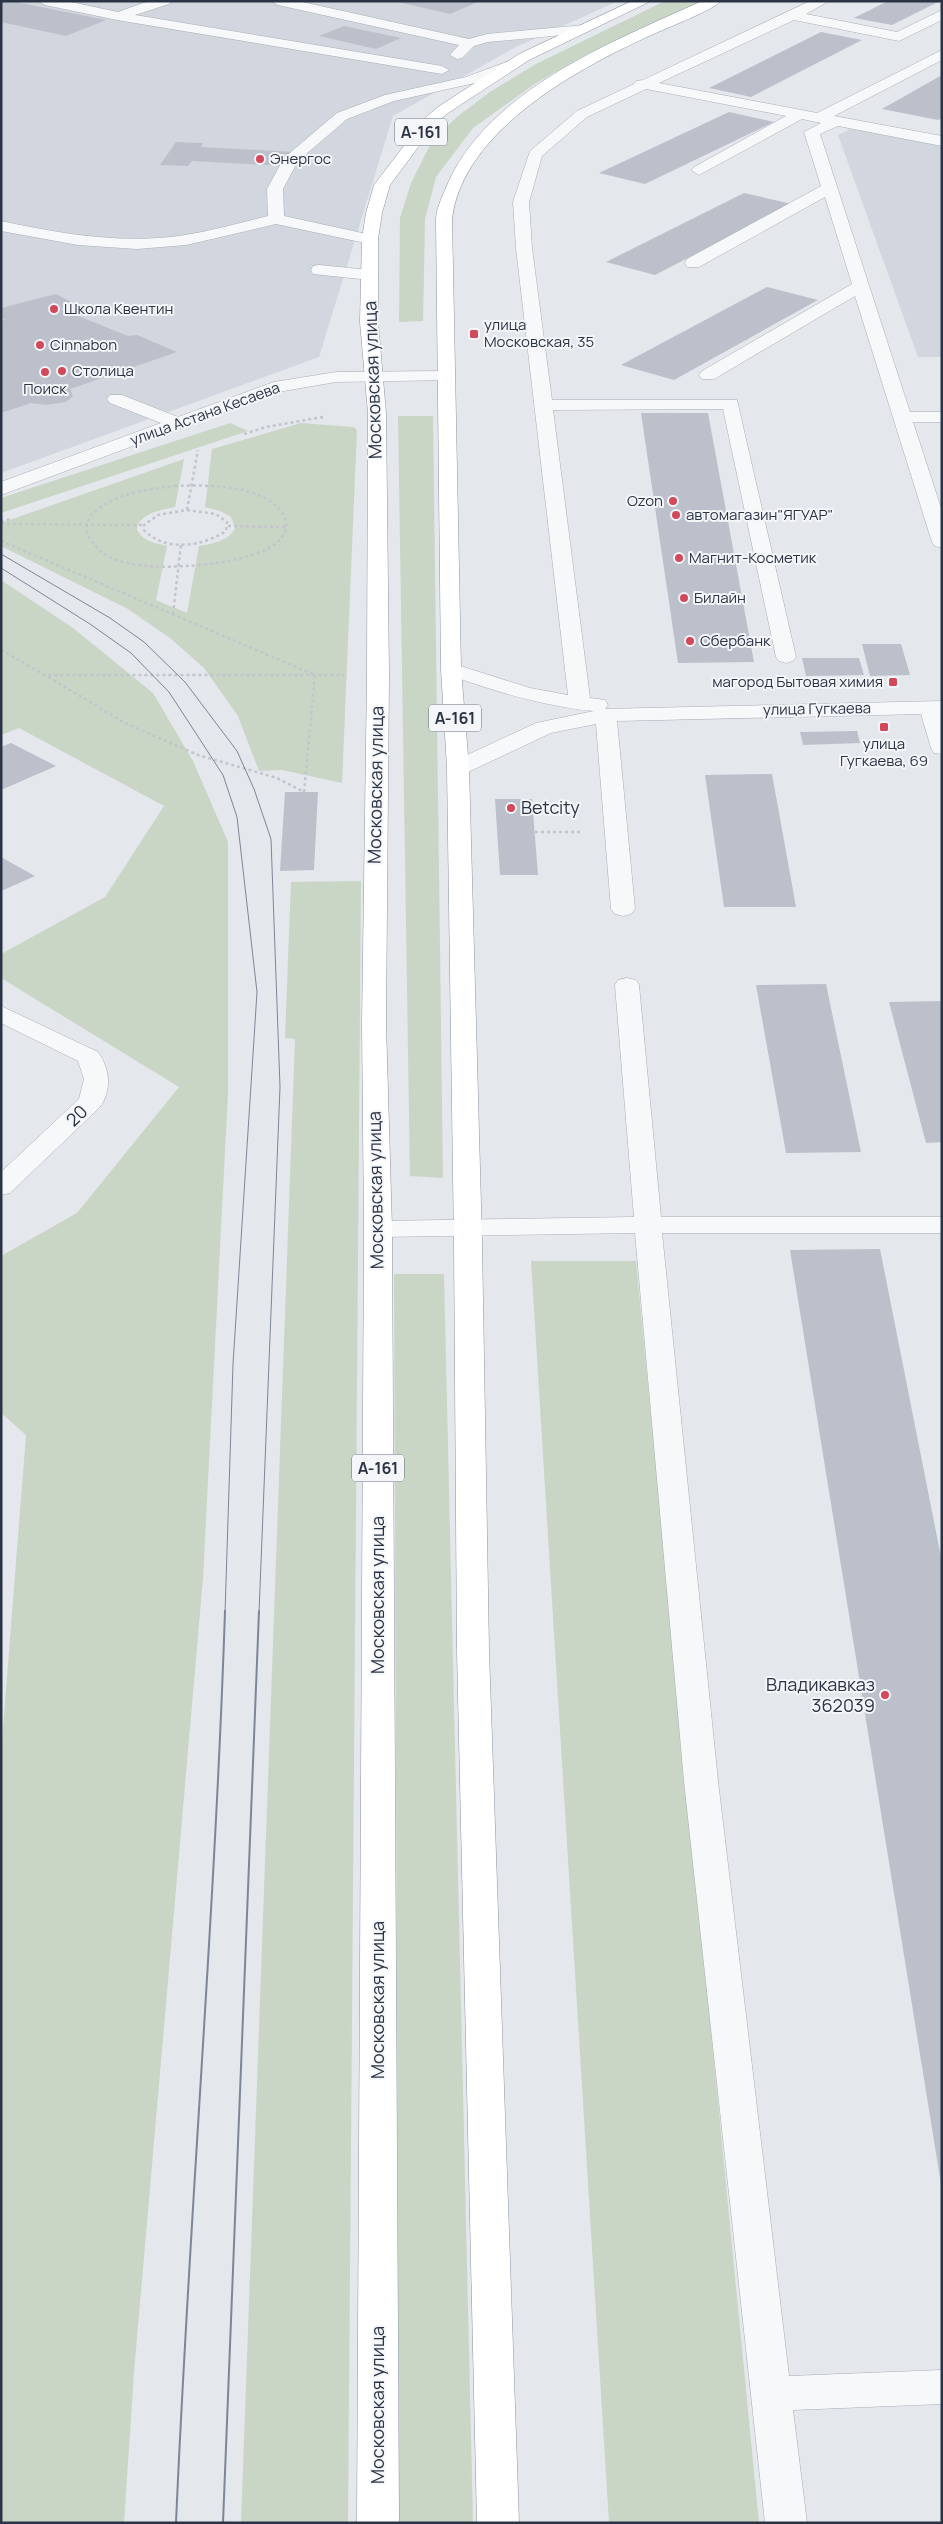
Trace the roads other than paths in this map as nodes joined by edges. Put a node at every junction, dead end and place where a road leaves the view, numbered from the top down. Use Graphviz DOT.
graph roads {
  1 [pos="44,1"];
  2 [pos="164,1"];
  3 [pos="278,1"];
  4 [pos="644,1"];
  5 [pos="714,1"];
  6 [pos="822,1"];
  7 [pos="942,14"];
  8 [pos="792,15"];
  9 [pos="117,16"];
  10 [pos="584,29"];
  11 [pos="469,42"];
  12 [pos="942,54"];
  13 [pos="512,64"];
  14 [pos="442,70"];
  15 [pos="470,80"];
  16 [pos="641,84"];
  17 [pos="800,114"];
  18 [pos="819,118"];
  19 [pos="836,121"];
  20 [pos="942,141"];
  21 [pos="698,170"];
  22 [pos="830,188"];
  23 [pos="276,219"];
  24 [pos="1,226"];
  25 [pos="370,239"];
  26 [pos="693,263"];
  27 [pos="319,270"];
  28 [pos="370,275"];
  29 [pos="860,286"];
  30 [pos="708,375"];
  31 [pos="446,376"];
  32 [pos="373,377"];
  33 [pos="116,399"];
  34 [pos="543,405"];
  35 [pos="902,417"];
  36 [pos="942,417"];
  37 [pos="178,423"];
  38 [pos="1,488"];
  39 [pos="937,510"];
  40 [pos="942,542"];
  41 [pos="786,657"];
  42 [pos="451,669"];
  43 [pos="580,704"];
  44 [pos="936,707"];
  45 [pos="692,712"];
  46 [pos="606,715"];
  47 [pos="942,748"];
  48 [pos="458,768"];
  49 [pos="623,909"];
  50 [pos="627,985"];
  51 [pos="1,1013"];
  52 [pos="1,1187"];
  53 [pos="648,1225"];
  54 [pos="942,1225"];
  55 [pos="468,1227"];
  56 [pos="378,1229"];
  57 [pos="942,2387"];
  58 [pos="771,2394"];
  59 [pos="378,2523"];
  60 [pos="498,2523"];
  61 [pos="786,2523"];
  1 -- 9 [label="street"];
  2 -- 9 [label="street"];
  3 -- 11 [label="street"];
  4 -- 10 [label="highway, Московская улица / А-161"];
  5 -- 31 [label="highway, А-161"];
  6 -- 8 [label="street"];
  7 -- 8 [label="street"];
  8 -- 16 [label="street"];
  9 -- 14 [label="street"];
  10 -- 11 [label="street"];
  10 -- 13 [label="highway, Московская улица / А-161"];
  11 -- 14 [label="street"];
  12 -- 18 [label="street"];
  13 -- 15 [label="street"];
  13 -- 25 [label="highway, Московская улица / А-161"];
  14 -- 15 [label="street"];
  15 -- 23 [label="street"];
  16 -- 17 [label="street"];
  16 -- 34 [label="street"];
  17 -- 18 [label="street"];
  17 -- 21 [label="street"];
  18 -- 19 [label="street"];
  19 -- 20 [label="street"];
  19 -- 22 [label="street"];
  22 -- 26 [label="street"];
  22 -- 29 [label="street"];
  23 -- 24 [label="street"];
  23 -- 25 [label="street"];
  25 -- 28 [label="highway, Московская улица / А-161"];
  27 -- 28 [label="street"];
  28 -- 32 [label="highway, Московская улица / А-161"];
  29 -- 30 [label="street"];
  29 -- 35 [label="street"];
  31 -- 32 [label="street, улица Астана Кесаева"];
  31 -- 42 [label="highway, А-161"];
  32 -- 37 [label="street, улица Астана Кесаева"];
  32 -- 56 [label="highway, Московская улица / А-161"];
  33 -- 37 [label="street"];
  34 -- 41 [label="street"];
  34 -- 43 [label="street"];
  35 -- 36 [label="street"];
  35 -- 39 [label="street"];
  37 -- 38 [label="street, улица Астана Кесаева"];
  39 -- 40 [label="street"];
  42 -- 43 [label="street, улица Гугкаева"];
  42 -- 48 [label="highway, А-161"];
  43 -- 45 [label="street, улица Гугкаева"];
  44 -- 45 [label="street, улица Гугкаева"];
  44 -- 47 [label="street"];
  45 -- 46 [label="street, улица Гугкаева"];
  46 -- 48 [label="street, улица Гугкаева"];
  46 -- 49 [label="street"];
  48 -- 55 [label="highway, А-161"];
  50 -- 53 [label="street"];
  51 -- 52 [label="street, 20"];
  53 -- 54 [label="street"];
  53 -- 55 [label="street"];
  53 -- 58 [label="street"];
  55 -- 56 [label="street"];
  55 -- 60 [label="highway, А-161"];
  56 -- 59 [label="highway, Московская улица / А-161"];
  57 -- 58 [label="street"];
  58 -- 61 [label="street"];
}
